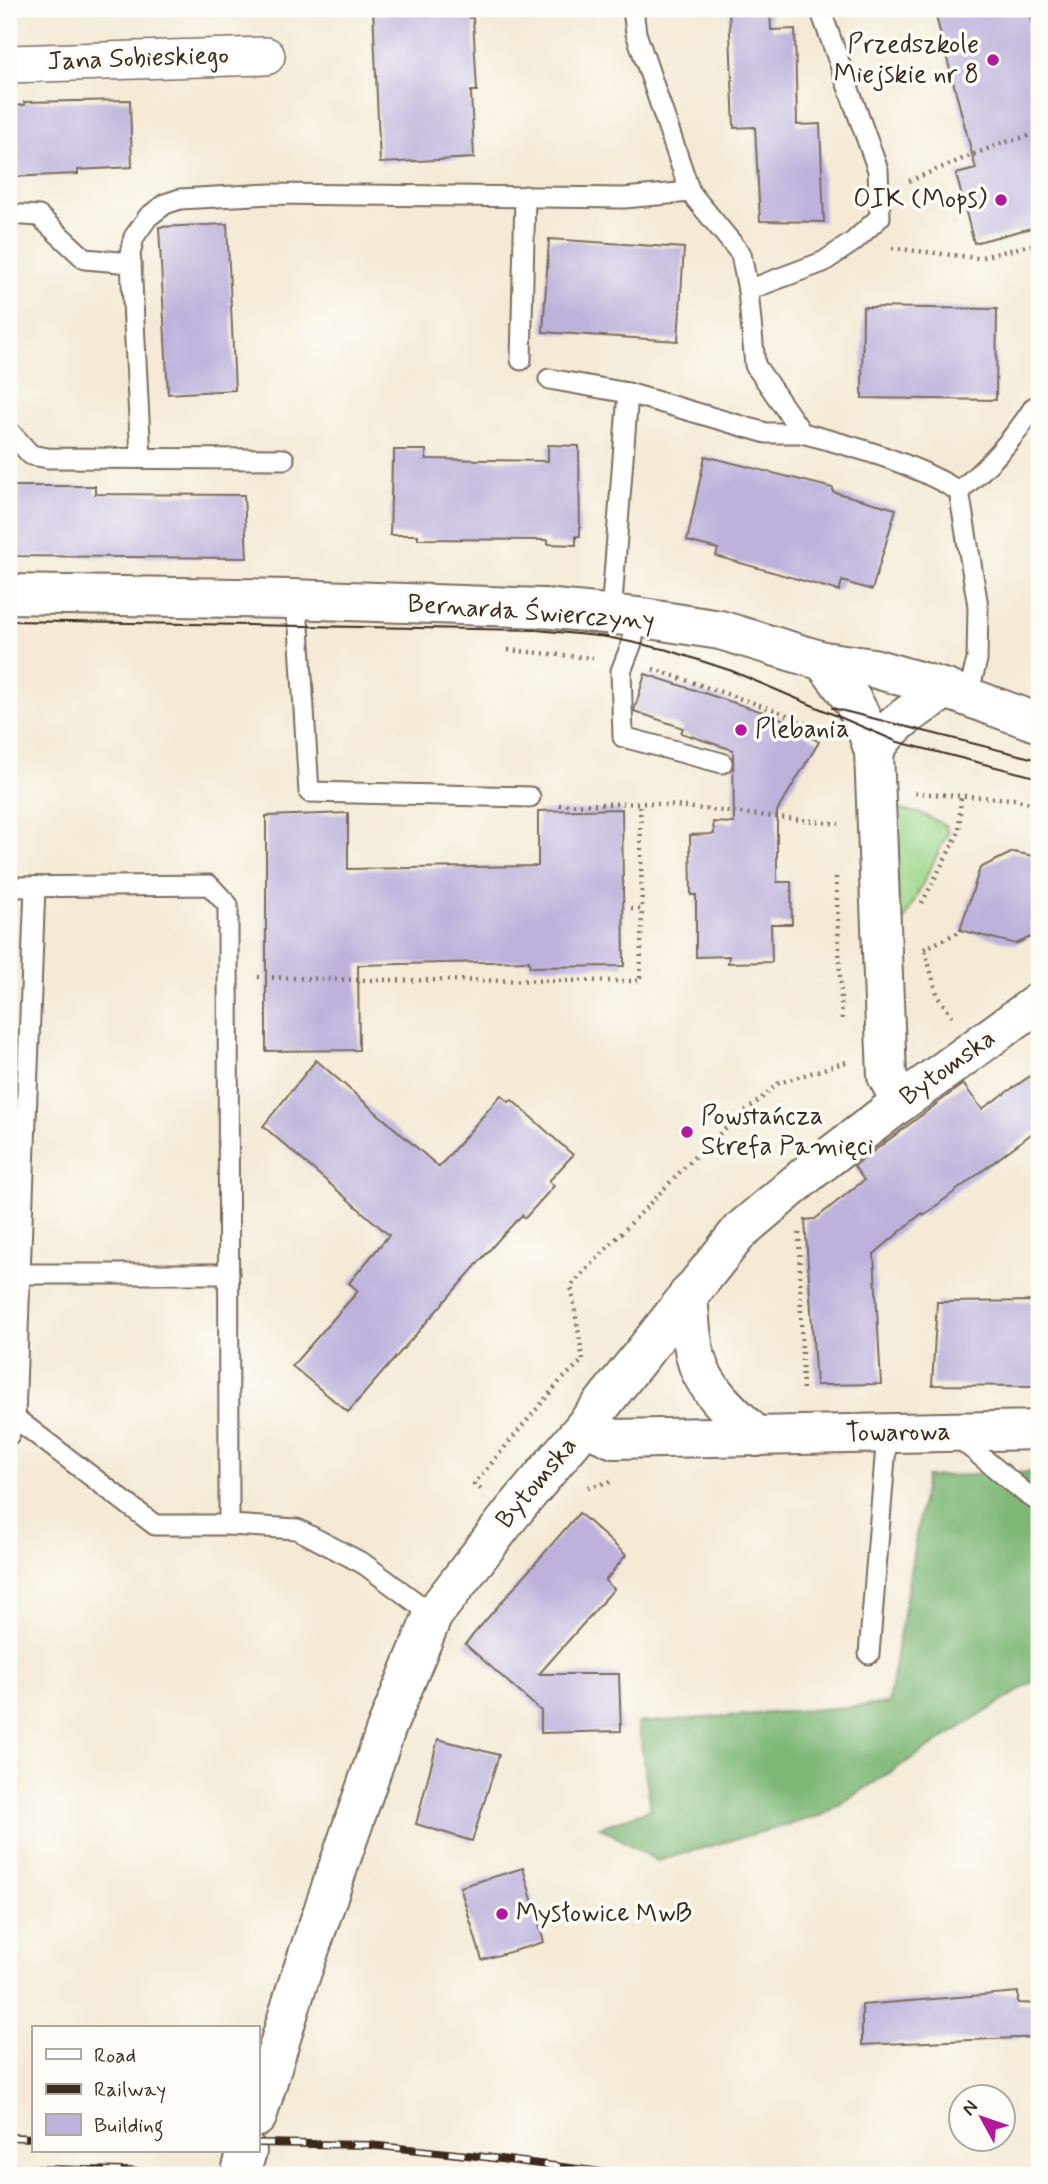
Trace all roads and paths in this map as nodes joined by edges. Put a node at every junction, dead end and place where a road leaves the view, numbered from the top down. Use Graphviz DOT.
graph roads {
  1 [pos="633,9"];
  2 [pos="820,9"];
  3 [pos="266,56"];
  4 [pos="9,64"];
  5 [pos="1039,133"];
  6 [pos="690,192"];
  7 [pos="879,194"];
  8 [pos="525,196"];
  9 [pos="9,214"];
  10 [pos="864,232"];
  11 [pos="1039,243"];
  12 [pos="131,263"];
  13 [pos="748,290"];
  14 [pos="521,360"];
  15 [pos="549,379"];
  16 [pos="628,393"];
  17 [pos="1039,406"];
  18 [pos="9,431"];
  19 [pos="802,433"];
  20 [pos="141,458"];
  21 [pos="284,459"];
  22 [pos="959,491"];
  23 [pos="9,594"];
  24 [pos="291,599"];
  25 [pos="624,616"];
  26 [pos="495,649"];
  27 [pos="624,661"];
  28 [pos="822,662"];
  29 [pos="956,694"];
  30 [pos="1039,723"];
  31 [pos="834,736"];
  32 [pos="874,752"];
  33 [pos="722,763"];
  34 [pos="961,794"];
  35 [pos="876,795"];
  36 [pos="530,797"];
  37 [pos="640,803"];
  38 [pos="1039,804"];
  39 [pos="559,805"];
  40 [pos="840,824"];
  41 [pos="835,836"];
  42 [pos="836,876"];
  43 [pos="9,887"];
  44 [pos="35,887"];
  45 [pos="921,905"];
  46 [pos="631,909"];
  47 [pos="642,909"];
  48 [pos="965,929"];
  49 [pos="921,939"];
  50 [pos="924,950"];
  51 [pos="258,965"];
  52 [pos="1039,1002"];
  53 [pos="842,1023"];
  54 [pos="959,1025"];
  55 [pos="845,1049"];
  56 [pos="846,1062"];
  57 [pos="847,1072"];
  58 [pos="901,1102"];
  59 [pos="799,1232"];
  60 [pos="14,1274"];
  61 [pos="229,1274"];
  62 [pos="688,1295"];
  63 [pos="583,1360"];
  64 [pos="803,1394"];
  65 [pos="585,1426"];
  66 [pos="12,1427"];
  67 [pos="1039,1430"];
  68 [pos="952,1432"];
  69 [pos="887,1434"];
  70 [pos="757,1437"];
  71 [pos="1039,1502"];
  72 [pos="229,1525"];
  73 [pos="433,1615"];
  74 [pos="869,1654"];
  75 [pos="259,2111"];
  76 [pos="247,2152"];
  77 [pos="240,2175"];
  1 -- 6 [label="lane"];
  2 -- 7 [label="lane"];
  3 -- 4 [label="street, Jana Sobieskiego"];
  5 -- 7 [label="path"];
  6 -- 8 [label="lane"];
  6 -- 13 [label="lane"];
  7 -- 10 [label="lane"];
  8 -- 12 [label="lane"];
  8 -- 14 [label="lane"];
  9 -- 12 [label="lane"];
  10 -- 11 [label="path"];
  10 -- 13 [label="lane"];
  12 -- 20 [label="lane"];
  13 -- 19 [label="lane"];
  15 -- 16 [label="lane"];
  16 -- 19 [label="lane"];
  16 -- 25 [label="lane"];
  17 -- 22 [label="lane"];
  18 -- 20 [label="lane"];
  19 -- 22 [label="lane"];
  20 -- 21 [label="lane"];
  22 -- 29 [label="lane"];
  23 -- 24 [label="street, Bernarda Świerczyny"];
  24 -- 25 [label="street, Bernarda Świerczyny"];
  24 -- 36 [label="lane"];
  25 -- 27 [label="lane"];
  25 -- 28 [label="street, Bernarda Świerczyny"];
  26 -- 27 [label="path"];
  27 -- 31 [label="path"];
  27 -- 33 [label="lane"];
  28 -- 29 [label="street, Bernarda Świerczyny"];
  28 -- 32 [label="street"];
  29 -- 30 [label="street, Bernarda Świerczyny"];
  29 -- 32 [label="street"];
  32 -- 35 [label="street"];
  34 -- 35 [label="path"];
  34 -- 38 [label="path"];
  34 -- 45 [label="path"];
  35 -- 40 [label="path"];
  35 -- 58 [label="street"];
  37 -- 39 [label="path"];
  37 -- 40 [label="path"];
  37 -- 47 [label="path"];
  40 -- 41 [label="path"];
  42 -- 53 [label="path"];
  43 -- 44 [label="lane"];
  44 -- 60 [label="lane"];
  44 -- 61 [label="lane"];
  46 -- 47 [label="path"];
  47 -- 51 [label="path"];
  48 -- 50 [label="path"];
  49 -- 50 [label="path"];
  50 -- 54 [label="path"];
  52 -- 58 [label="street, Bytomska"];
  55 -- 56 [label="path"];
  56 -- 57 [label="path"];
  56 -- 63 [label="path"];
  58 -- 62 [label="street, Bytomska"];
  59 -- 64 [label="path"];
  60 -- 61 [label="lane"];
  60 -- 66 [label="lane"];
  61 -- 72 [label="lane"];
  62 -- 65 [label="street, Bytomska"];
  62 -- 70 [label="street"];
  65 -- 70 [label="street, Towarowa"];
  65 -- 73 [label="street, Bytomska"];
  66 -- 72 [label="lane"];
  67 -- 68 [label="street, Towarowa"];
  68 -- 69 [label="street, Towarowa"];
  68 -- 71 [label="lane"];
  69 -- 70 [label="street, Towarowa"];
  69 -- 74 [label="lane"];
  72 -- 73 [label="lane"];
  73 -- 75 [label="street, Bytomska"];
  76 -- 77 [label="street"];
}
